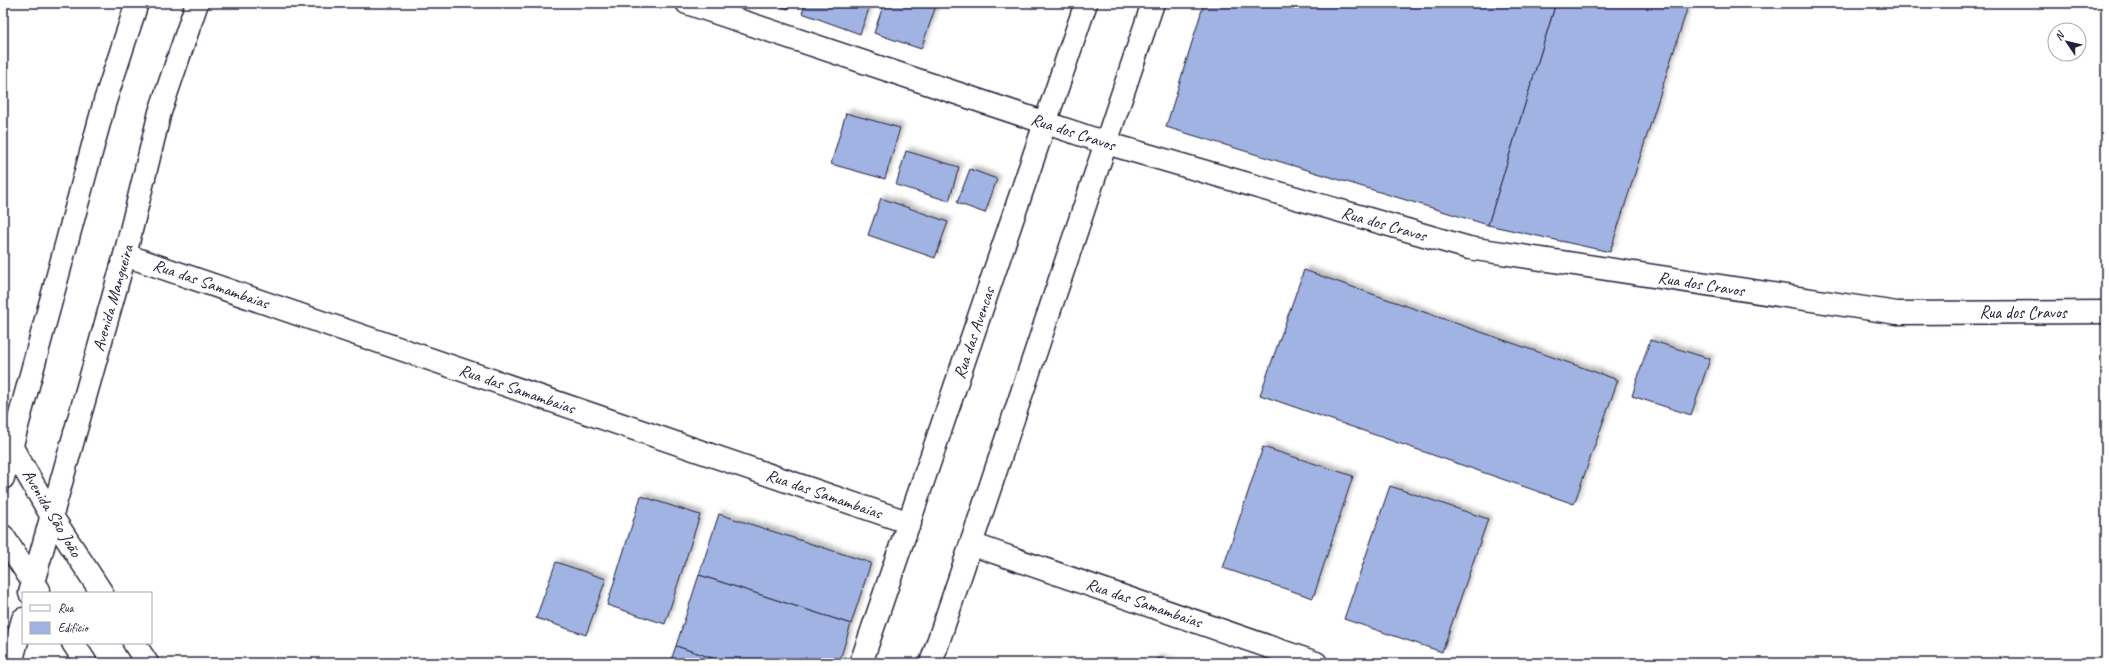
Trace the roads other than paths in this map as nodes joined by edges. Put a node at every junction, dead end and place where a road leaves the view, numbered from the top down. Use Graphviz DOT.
graph roads {
  1 [pos="137,3"];
  2 [pos="197,3"];
  3 [pos="687,3"];
  4 [pos="1086,3"];
  5 [pos="1153,3"];
  6 [pos="1046,124"];
  7 [pos="1106,143"];
  8 [pos="125,255"];
  9 [pos="2106,312"];
  10 [pos="7,438"];
  11 [pos="3,478"];
  12 [pos="51,515"];
  13 [pos="910,523"];
  14 [pos="3,536"];
  15 [pos="971,544"];
  16 [pos="34,590"];
  17 [pos="101,592"];
  18 [pos="22,623"];
  19 [pos="74,644"];
  20 [pos="135,644"];
  21 [pos="11,663"];
  22 [pos="86,663"];
  23 [pos="148,663"];
  24 [pos="861,663"];
  25 [pos="931,663"];
  26 [pos="1316,663"];
  1 -- 10 [label="street"];
  2 -- 8 [label="street, Avenida Mangueira"];
  3 -- 6 [label="street, Rua dos Cravos"];
  4 -- 6 [label="street, Rua das Avencas"];
  5 -- 7 [label="street"];
  6 -- 7 [label="street, Rua dos Cravos"];
  6 -- 13 [label="street, Rua das Avencas"];
  7 -- 9 [label="street, Rua dos Cravos"];
  7 -- 15 [label="street"];
  8 -- 12 [label="street, Avenida Mangueira"];
  8 -- 13 [label="street, Rua das Samambaias"];
  10 -- 11 [label="street"];
  10 -- 12 [label="street, Avenida São João"];
  12 -- 16 [label="street, Avenida Mangueira"];
  12 -- 17 [label="street, Avenida São João"];
  13 -- 24 [label="street, Rua das Avencas"];
  14 -- 16 [label="street"];
  15 -- 25 [label="street"];
  15 -- 26 [label="street, Rua das Samambaias"];
  18 -- 21 [label="street"];
  19 -- 22 [label="street"];
  20 -- 23 [label="street"];
}
